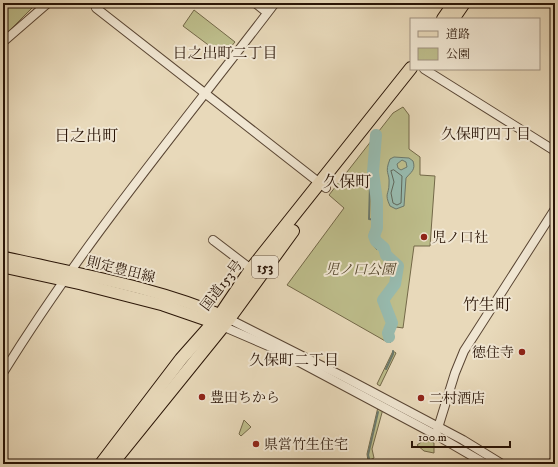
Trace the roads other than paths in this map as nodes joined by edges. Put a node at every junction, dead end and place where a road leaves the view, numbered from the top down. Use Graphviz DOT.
graph roads {
  1 [pos="48,3"];
  2 [pos="255,3"];
  3 [pos="275,3"];
  4 [pos="454,3"];
  5 [pos="464,3"];
  6 [pos="96,8"];
  7 [pos="264,10"];
  8 [pos="444,18"];
  9 [pos="454,18"];
  10 [pos="3,42"];
  11 [pos="410,69"];
  12 [pos="418,70"];
  13 [pos="426,70"];
  14 [pos="206,93"];
  15 [pos="555,151"];
  16 [pos="323,186"];
  17 [pos="555,209"];
  18 [pos="213,240"];
  19 [pos="3,257"];
  20 [pos="3,267"];
  21 [pos="251,270"];
  22 [pos="68,276"];
  23 [pos="220,320"];
  24 [pos="3,373"];
  25 [pos="437,431"];
  26 [pos="555,459"];
  27 [pos="101,464"];
  28 [pos="112,464"];
  29 [pos="486,464"];
  30 [pos="502,464"];
  31 [pos="552,464"];
  1 -- 10 [label="street"];
  2 -- 7 [label="street"];
  3 -- 14 [label="street"];
  4 -- 8 [label="highway"];
  5 -- 9 [label="highway"];
  6 -- 14 [label="street"];
  11 -- 16 [label="highway, 国道153号 / 153"];
  12 -- 16 [label="highway, 国道153号 / 153"];
  13 -- 15 [label="street"];
  14 -- 16 [label="street"];
  14 -- 22 [label="street"];
  16 -- 21 [label="highway, 国道153号 / 153"];
  16 -- 23 [label="highway, 国道153号 / 153"];
  17 -- 25 [label="street"];
  18 -- 21 [label="street"];
  19 -- 22 [label="main road, 則定豊田線"];
  20 -- 22 [label="main road, 則定豊田線"];
  21 -- 23 [label="highway, 国道153号 / 153"];
  22 -- 23 [label="main road, 則定豊田線"];
  22 -- 24 [label="street"];
  23 -- 25 [label="street"];
  23 -- 27 [label="highway, 国道153号 / 153"];
  23 -- 28 [label="highway, 国道153号 / 153"];
  25 -- 29 [label="street"];
  25 -- 30 [label="street"];
  26 -- 31 [label="street"];
}
